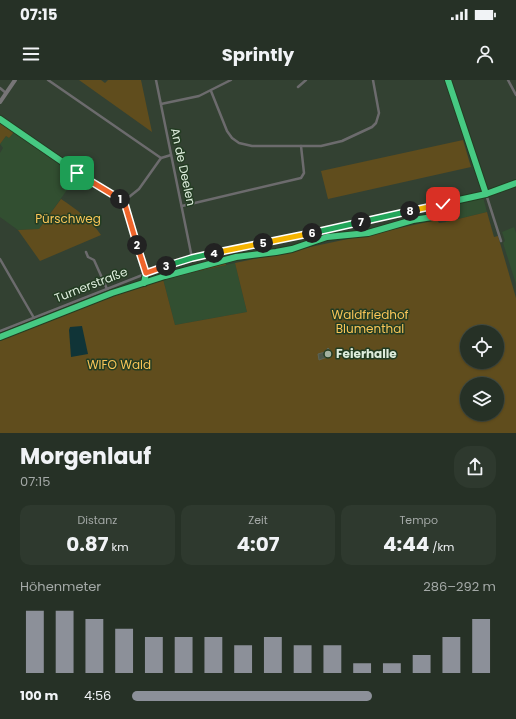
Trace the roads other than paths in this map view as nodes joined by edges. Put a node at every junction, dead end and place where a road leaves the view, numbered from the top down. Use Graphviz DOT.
graph roads {
  1 [pos="15,80"];
  2 [pos="48,80"];
  3 [pos="156,80"];
  4 [pos="230,80"];
  5 [pos="306,80"];
  6 [pos="373,80"];
  7 [pos="448,80"];
  8 [pos="508,80"];
  9 [pos="298,87"];
  10 [pos="0,88"];
  11 [pos="211,91"];
  12 [pos="6,93"];
  13 [pos="516,95"];
  14 [pos="0,102"];
  15 [pos="161,104"];
  16 [pos="0,119"];
  17 [pos="301,146"];
  18 [pos="171,155"];
  19 [pos="161,158"];
  20 [pos="516,183"];
  21 [pos="486,194"];
  22 [pos="124,201"];
  23 [pos="182,206"];
  24 [pos="501,241"];
  25 [pos="86,252"];
  26 [pos="0,258"];
  27 [pos="192,258"];
  28 [pos="146,273"];
  29 [pos="107,289"];
  30 [pos="34,318"];
  31 [pos="0,331"];
  1 -- 12 [label="street"];
  2 -- 19 [label="street"];
  3 -- 15 [label="street, An de Deelen"];
  4 -- 11 [label="street"];
  5 -- 9 [label="street"];
  6 -- 17 [label="street"];
  7 -- 21 [label="street"];
  8 -- 13 [label="street"];
  10 -- 12 [label="street"];
  11 -- 15 [label="street"];
  11 -- 17 [label="street"];
  12 -- 14 [label="street"];
  15 -- 18 [label="street, An de Deelen"];
  16 -- 22 [label="street"];
  17 -- 23 [label="street"];
  18 -- 19 [label="street"];
  18 -- 23 [label="street, An de Deelen"];
  19 -- 22 [label="street"];
  20 -- 21 [label="street, Turnerstraße"];
  21 -- 24 [label="street"];
  21 -- 27 [label="street, Turnerstraße"];
  22 -- 28 [label="street"];
  23 -- 27 [label="street, An de Deelen"];
  25 -- 29 [label="street"];
  26 -- 30 [label="street"];
  27 -- 28 [label="street, Turnerstraße"];
  28 -- 29 [label="street, Turnerstraße"];
  29 -- 30 [label="street, Turnerstraße"];
  30 -- 31 [label="street, Turnerstraße"];
}
